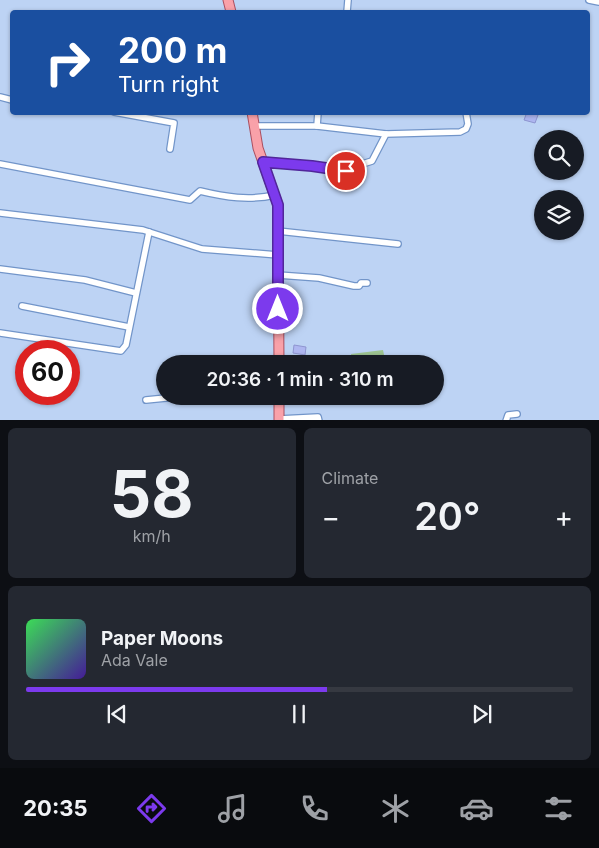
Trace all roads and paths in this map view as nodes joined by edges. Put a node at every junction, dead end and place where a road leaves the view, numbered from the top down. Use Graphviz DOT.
graph roads {
  1 [pos="589,0"];
  2 [pos="599,2"];
  3 [pos="130,115"];
  4 [pos="252,115"];
  5 [pos="318,115"];
  6 [pos="466,115"];
  7 [pos="254,126"];
  8 [pos="317,126"];
  9 [pos="386,134"];
  10 [pos="170,150"];
  11 [pos="263,162"];
  12 [pos="0,164"];
  13 [pos="275,195"];
  14 [pos="0,213"];
  15 [pos="278,231"];
  16 [pos="148,232"];
  17 [pos="398,244"];
  18 [pos="278,255"];
  19 [pos="0,269"];
  20 [pos="278,275"];
  21 [pos="367,283"];
  22 [pos="136,293"];
  23 [pos="22,306"];
  24 [pos="129,327"];
  25 [pos="0,334"];
  26 [pos="278,355"];
  27 [pos="156,399"];
  28 [pos="146,400"];
  29 [pos="279,405"];
  30 [pos="517,414"];
  31 [pos="279,420"];
  32 [pos="319,420"];
  33 [pos="506,420"];
  1 -- 2 [label="street"];
  3 -- 10 [label="street"];
  4 -- 7 [label="main road"];
  5 -- 8 [label="street"];
  6 -- 9 [label="street"];
  7 -- 8 [label="street"];
  7 -- 11 [label="main road"];
  8 -- 9 [label="street"];
  9 -- 11 [label="street"];
  11 -- 13 [label="main road"];
  12 -- 13 [label="street"];
  13 -- 15 [label="main road"];
  14 -- 16 [label="street"];
  15 -- 17 [label="street"];
  15 -- 18 [label="main road"];
  16 -- 18 [label="street"];
  16 -- 22 [label="street"];
  18 -- 20 [label="main road"];
  19 -- 22 [label="street"];
  20 -- 21 [label="street"];
  20 -- 26 [label="main road"];
  22 -- 24 [label="street"];
  23 -- 24 [label="street"];
  24 -- 25 [label="street"];
  27 -- 28 [label="street"];
  29 -- 31 [label="main road"];
  30 -- 33 [label="street"];
  31 -- 32 [label="street"];
}
